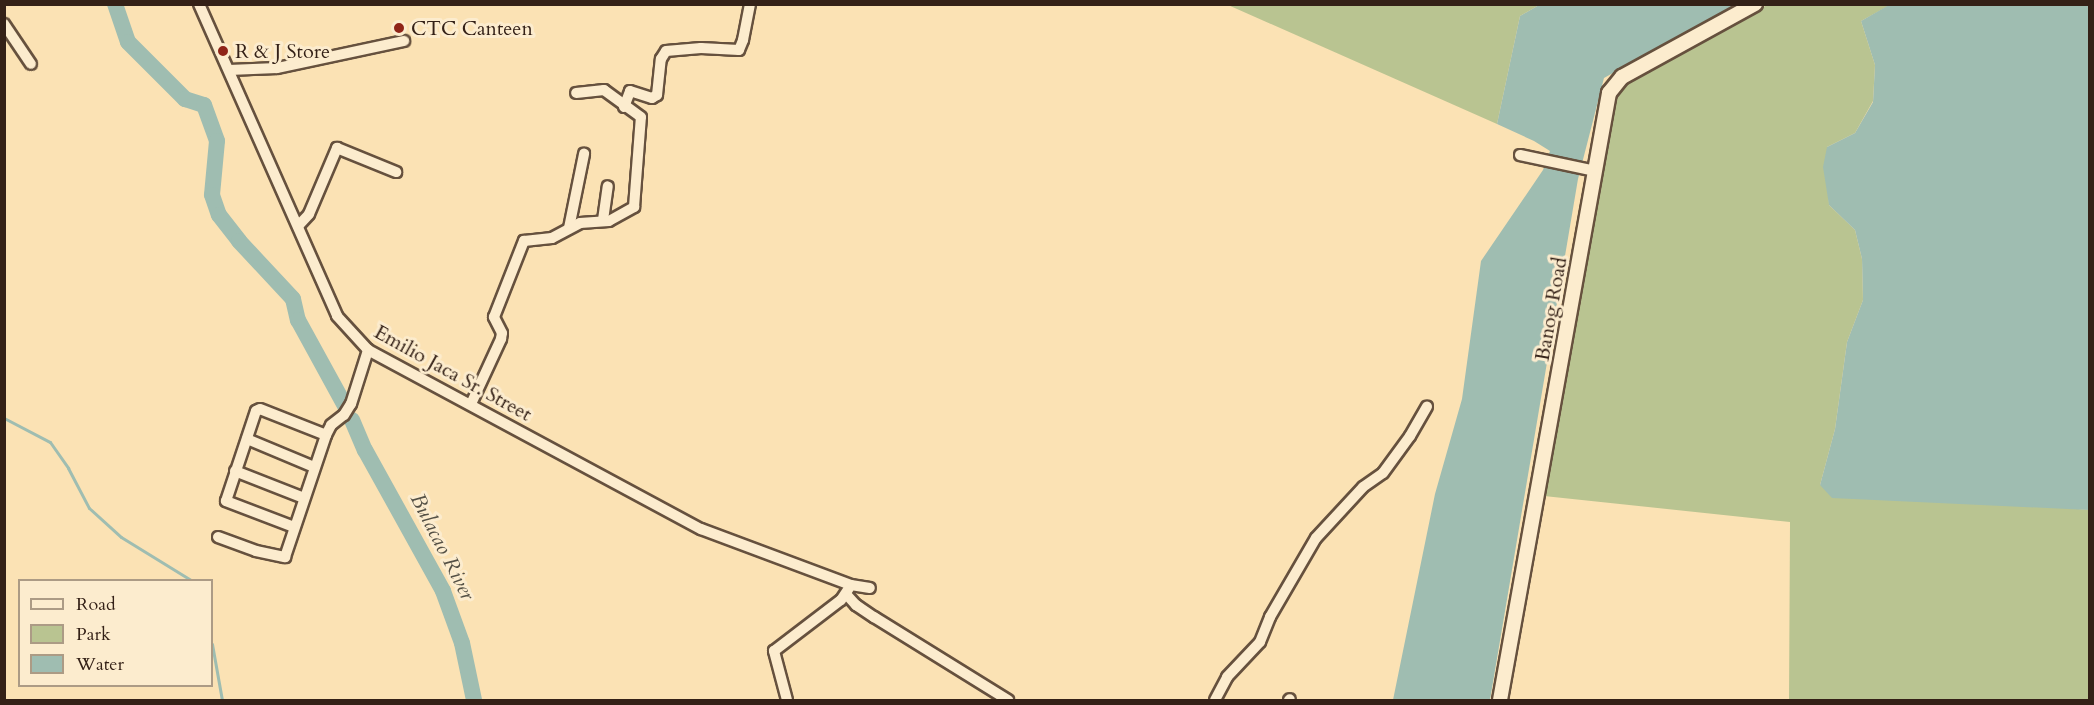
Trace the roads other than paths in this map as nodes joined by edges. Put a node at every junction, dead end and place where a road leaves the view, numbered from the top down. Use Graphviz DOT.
graph roads {
  1 [pos="199,4"];
  2 [pos="750,4"];
  3 [pos="1755,4"];
  4 [pos="4,24"];
  5 [pos="404,41"];
  6 [pos="31,64"];
  7 [pos="229,70"];
  8 [pos="576,93"];
  9 [pos="624,107"];
  10 [pos="584,154"];
  11 [pos="1520,155"];
  12 [pos="1589,169"];
  13 [pos="396,172"];
  14 [pos="608,186"];
  15 [pos="603,220"];
  16 [pos="298,226"];
  17 [pos="569,228"];
  18 [pos="368,350"];
  19 [pos="471,404"];
  20 [pos="1427,407"];
  21 [pos="326,435"];
  22 [pos="247,439"];
  23 [pos="314,467"];
  24 [pos="236,471"];
  25 [pos="304,498"];
  26 [pos="294,527"];
  27 [pos="218,537"];
  28 [pos="870,588"];
  29 [pos="849,589"];
  30 [pos="787,700"];
  31 [pos="1008,700"];
  32 [pos="1215,700"];
  33 [pos="1500,700"];
  1 -- 7 [label="street, Emilio Jaca Sr. Street"];
  2 -- 9 [label="street"];
  3 -- 12 [label="street, Banog Road"];
  4 -- 6 [label="street"];
  5 -- 7 [label="street"];
  7 -- 16 [label="street, Emilio Jaca Sr. Street"];
  8 -- 9 [label="street"];
  9 -- 15 [label="street"];
  10 -- 17 [label="street"];
  11 -- 12 [label="street"];
  12 -- 33 [label="street, Banog Road"];
  13 -- 16 [label="street"];
  14 -- 15 [label="street"];
  15 -- 17 [label="street"];
  16 -- 18 [label="street, Emilio Jaca Sr. Street"];
  17 -- 19 [label="street"];
  18 -- 19 [label="street, Emilio Jaca Sr. Street"];
  18 -- 21 [label="street"];
  19 -- 29 [label="street, Emilio Jaca Sr. Street"];
  20 -- 32 [label="street"];
  21 -- 22 [label="street"];
  21 -- 23 [label="street"];
  22 -- 23 [label="street"];
  22 -- 24 [label="street"];
  23 -- 25 [label="street"];
  24 -- 25 [label="street"];
  24 -- 26 [label="street"];
  25 -- 26 [label="street"];
  26 -- 27 [label="street"];
  28 -- 29 [label="street, Emilio Jaca Sr. Street"];
  29 -- 30 [label="street"];
  29 -- 31 [label="street"];
}
